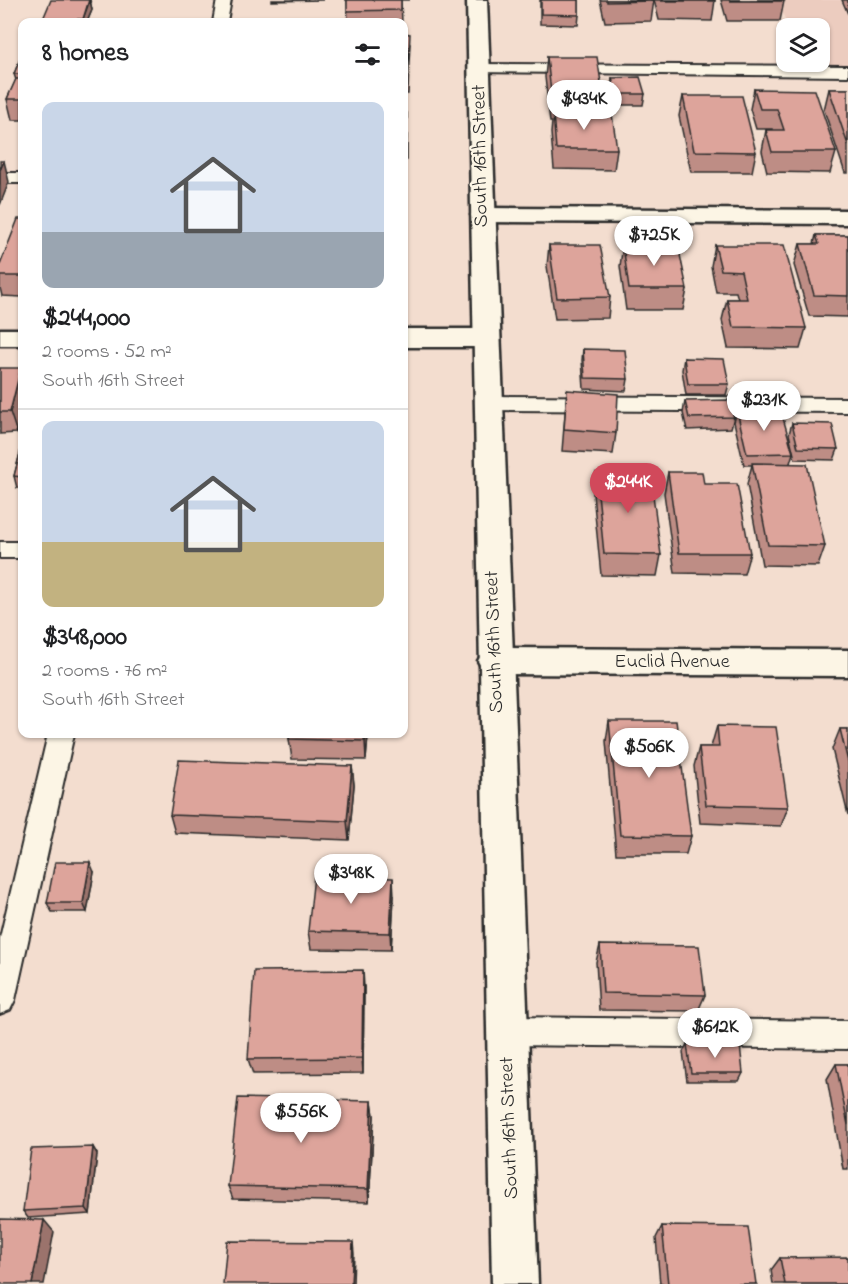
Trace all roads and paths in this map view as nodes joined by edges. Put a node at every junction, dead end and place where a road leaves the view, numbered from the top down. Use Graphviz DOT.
graph roads {
  1 [pos="224,0"];
  2 [pos="477,0"];
  3 [pos="220,18"];
  4 [pos="479,69"];
  5 [pos="848,71"];
  6 [pos="0,178"];
  7 [pos="18,178"];
  8 [pos="483,215"];
  9 [pos="848,217"];
  10 [pos="0,337"];
  11 [pos="18,337"];
  12 [pos="408,338"];
  13 [pos="485,338"];
  14 [pos="487,404"];
  15 [pos="848,405"];
  16 [pos="0,550"];
  17 [pos="18,550"];
  18 [pos="495,661"];
  19 [pos="848,663"];
  20 [pos="60,738"];
  21 [pos="0,1000"];
  22 [pos="507,1031"];
  23 [pos="848,1035"];
  24 [pos="515,1284"];
  1 -- 3 [label="lane"];
  2 -- 4 [label="main road, South 16th Street"];
  4 -- 5 [label="lane"];
  4 -- 8 [label="main road, South 16th Street"];
  6 -- 7 [label="lane"];
  8 -- 9 [label="main road"];
  8 -- 13 [label="main road, South 16th Street"];
  10 -- 11 [label="main road"];
  12 -- 13 [label="main road"];
  13 -- 14 [label="main road, South 16th Street"];
  14 -- 15 [label="lane"];
  14 -- 18 [label="main road, South 16th Street"];
  16 -- 17 [label="lane"];
  18 -- 19 [label="main road, Euclid Avenue"];
  18 -- 22 [label="main road, South 16th Street"];
  20 -- 21 [label="lane"];
  22 -- 23 [label="lane"];
  22 -- 24 [label="main road, South 16th Street"];
}
